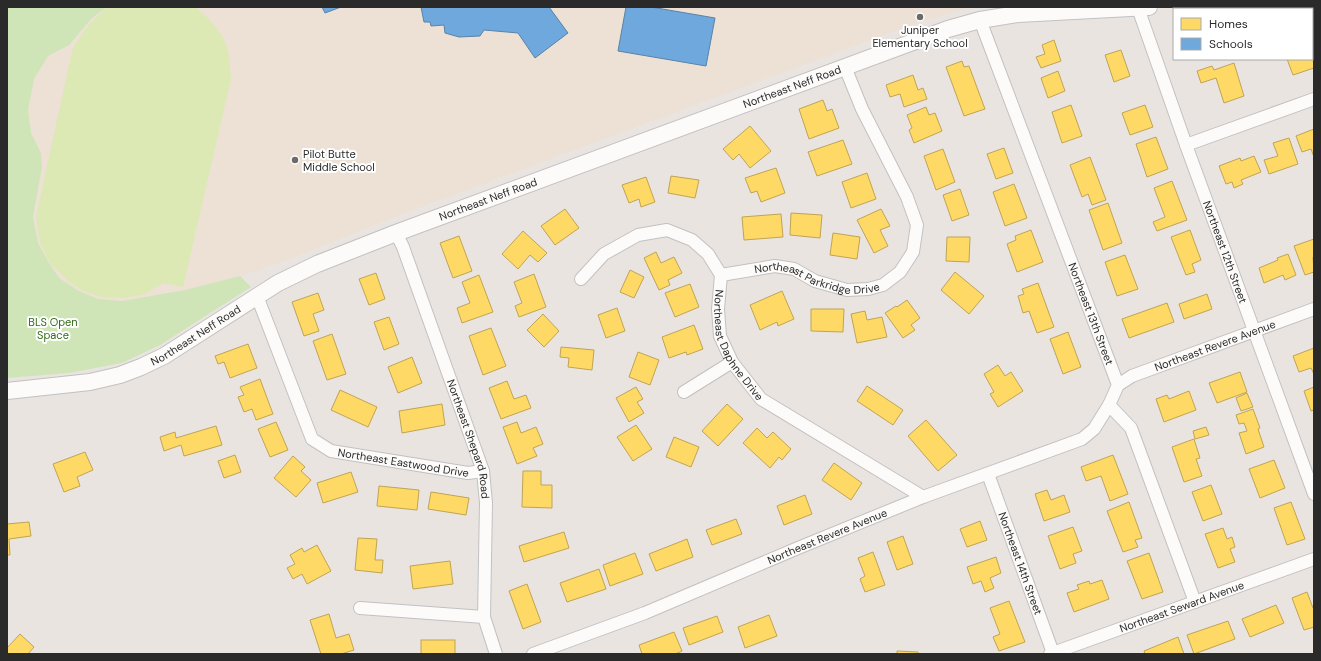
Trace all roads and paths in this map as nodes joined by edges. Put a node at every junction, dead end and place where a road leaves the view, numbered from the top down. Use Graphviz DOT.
graph roads {
  1 [pos="1144,8"];
  2 [pos="980,20"];
  3 [pos="845,67"];
  4 [pos="1314,99"];
  5 [pos="1186,145"];
  6 [pos="396,233"];
  7 [pos="721,275"];
  8 [pos="581,279"];
  9 [pos="257,296"];
  10 [pos="1314,309"];
  11 [pos="1255,331"];
  12 [pos="732,362"];
  13 [pos="1118,385"];
  14 [pos="7,391"];
  15 [pos="684,392"];
  16 [pos="1109,405"];
  17 [pos="483,471"];
  18 [pos="988,474"];
  19 [pos="1314,494"];
  20 [pos="923,497"];
  21 [pos="1314,559"];
  22 [pos="1195,602"];
  23 [pos="360,608"];
  24 [pos="484,618"];
  25 [pos="496,654"];
  26 [pos="533,654"];
  27 [pos="1051,654"];
  1 -- 2 [label="main road, Northeast Neff Road"];
  1 -- 5 [label="street, Northeast 12th Street"];
  2 -- 3 [label="main road, Northeast Neff Road"];
  2 -- 13 [label="street, Northeast 13th Street"];
  3 -- 6 [label="main road, Northeast Neff Road"];
  3 -- 7 [label="street, Northeast Parkridge Drive"];
  4 -- 5 [label="street"];
  5 -- 11 [label="street, Northeast 12th Street"];
  6 -- 9 [label="main road, Northeast Neff Road"];
  6 -- 17 [label="street, Northeast Shepard Road"];
  7 -- 8 [label="street, Northeast Daphne Drive"];
  7 -- 12 [label="street, Northeast Daphne Drive"];
  9 -- 14 [label="main road, Northeast Neff Road"];
  9 -- 17 [label="street, Northeast Eastwood Drive"];
  10 -- 11 [label="street, Northeast Revere Avenue"];
  11 -- 13 [label="street, Northeast Revere Avenue"];
  11 -- 19 [label="street, Northeast 12th Street"];
  12 -- 15 [label="street"];
  12 -- 20 [label="street, Northeast Daphne Drive"];
  13 -- 16 [label="street"];
  16 -- 18 [label="street, Northeast Revere Avenue"];
  16 -- 22 [label="street"];
  17 -- 24 [label="street, Northeast Shepard Road"];
  18 -- 20 [label="street, Northeast Revere Avenue"];
  18 -- 27 [label="street, Northeast 14th Street"];
  20 -- 26 [label="street, Northeast Revere Avenue"];
  21 -- 22 [label="street, Northeast Seward Avenue"];
  22 -- 27 [label="street, Northeast Seward Avenue"];
  23 -- 24 [label="street"];
  24 -- 25 [label="street, Northeast Shepard Road"];
}
